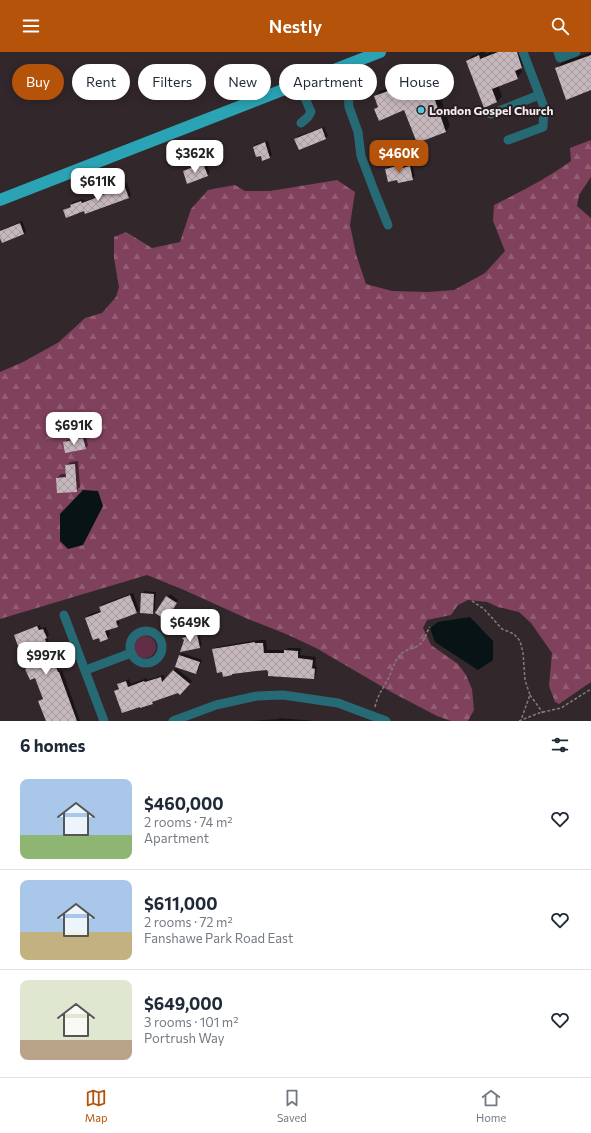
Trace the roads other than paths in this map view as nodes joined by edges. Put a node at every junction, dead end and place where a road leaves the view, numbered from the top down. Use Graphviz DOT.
graph roads {
  1 [pos="380,52"];
  2 [pos="523,52"];
  3 [pos="558,52"];
  4 [pos="576,52"];
  5 [pos="350,64"];
  6 [pos="279,92"];
  7 [pos="539,95"];
  8 [pos="306,100"];
  9 [pos="349,100"];
  10 [pos="491,114"];
  11 [pos="301,123"];
  12 [pos="508,140"];
  13 [pos="0,200"];
  14 [pos="388,225"];
  15 [pos="64,615"];
  16 [pos="131,652"];
  17 [pos="86,670"];
  18 [pos="104,721"];
  19 [pos="173,721"];
  20 [pos="386,721"];
  1 -- 5 [label="main road"];
  2 -- 7 [label="street"];
  3 -- 4 [label="street"];
  6 -- 13 [label="main road"];
  7 -- 10 [label="street"];
  7 -- 12 [label="street"];
  8 -- 11 [label="street"];
  9 -- 14 [label="street"];
  15 -- 17 [label="street"];
  16 -- 17 [label="street"];
  17 -- 18 [label="street"];
  19 -- 20 [label="street"];
}
